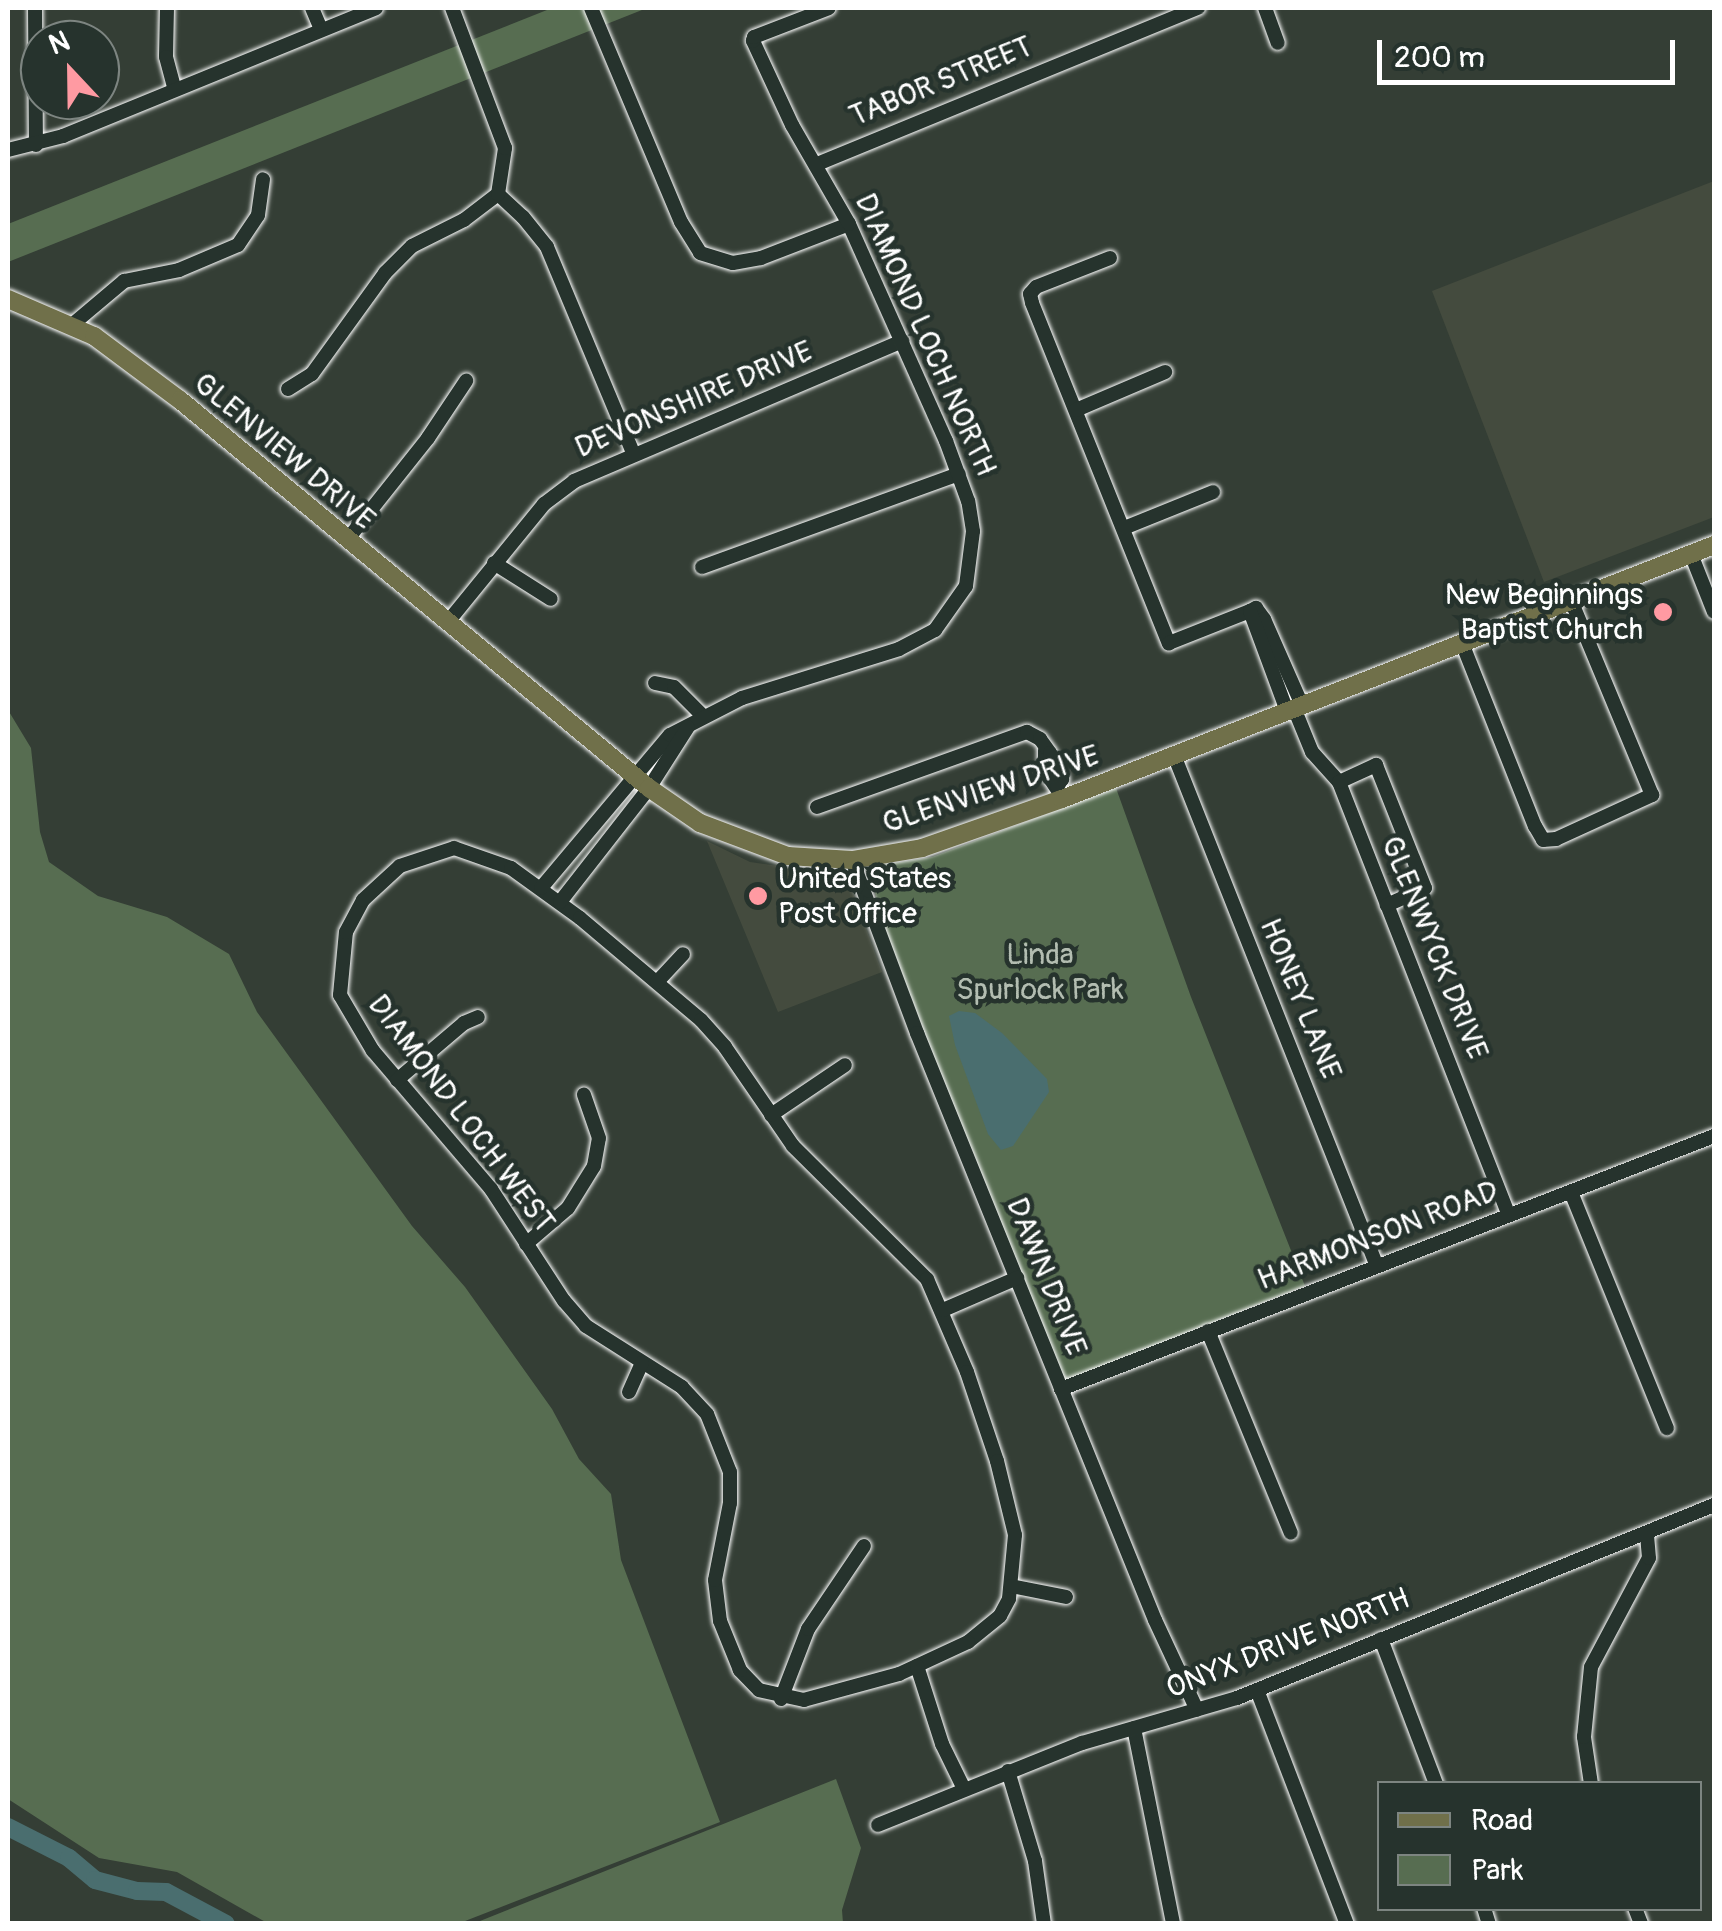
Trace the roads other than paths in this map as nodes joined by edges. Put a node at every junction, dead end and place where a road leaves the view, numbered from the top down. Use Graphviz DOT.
graph roads {
  1 [pos="34,8"];
  2 [pos="168,8"];
  3 [pos="312,8"];
  4 [pos="376,8"];
  5 [pos="452,8"];
  6 [pos="591,8"];
  7 [pos="829,8"];
  8 [pos="1198,8"];
  9 [pos="1265,8"];
  10 [pos="321,29"];
  11 [pos="1278,43"];
  12 [pos="174,87"];
  13 [pos="36,144"];
  14 [pos="8,150"];
  15 [pos="817,164"];
  16 [pos="263,178"];
  17 [pos="498,194"];
  18 [pos="849,224"];
  19 [pos="1110,258"];
  20 [pos="8,299"];
  21 [pos="73,324"];
  22 [pos="902,341"];
  23 [pos="1165,372"];
  24 [pos="466,380"];
  25 [pos="288,389"];
  26 [pos="1076,410"];
  27 [pos="633,453"];
  28 [pos="959,474"];
  29 [pos="1213,492"];
  30 [pos="1124,528"];
  31 [pos="346,540"];
  32 [pos="1714,545"];
  33 [pos="1691,554"];
  34 [pos="494,563"];
  35 [pos="702,566"];
  36 [pos="552,599"];
  37 [pos="1571,600"];
  38 [pos="1714,612"];
  39 [pos="447,623"];
  40 [pos="1462,643"];
  41 [pos="655,683"];
  42 [pos="1294,708"];
  43 [pos="704,716"];
  44 [pos="688,727"];
  45 [pos="1174,755"];
  46 [pos="633,776"];
  47 [pos="1339,782"];
  48 [pos="649,788"];
  49 [pos="1060,793"];
  50 [pos="817,807"];
  51 [pos="852,860"];
  52 [pos="540,888"];
  53 [pos="560,902"];
  54 [pos="1388,905"];
  55 [pos="682,954"];
  56 [pos="656,982"];
  57 [pos="478,1017"];
  58 [pos="844,1064"];
  59 [pos="397,1080"];
  60 [pos="584,1095"];
  61 [pos="770,1115"];
  62 [pos="1714,1136"];
  63 [pos="1571,1192"];
  64 [pos="1509,1215"];
  65 [pos="526,1244"];
  66 [pos="1376,1264"];
  67 [pos="1017,1278"];
  68 [pos="944,1310"];
  69 [pos="1208,1331"];
  70 [pos="642,1362"];
  71 [pos="1061,1390"];
  72 [pos="629,1392"];
  73 [pos="1666,1428"];
  74 [pos="1714,1505"];
  75 [pos="1291,1533"];
  76 [pos="1647,1533"];
  77 [pos="864,1546"];
  78 [pos="1012,1586"];
  79 [pos="1066,1597"];
  80 [pos="1382,1640"];
  81 [pos="918,1666"];
  82 [pos="1257,1690"];
  83 [pos="781,1699"];
  84 [pos="1197,1710"];
  85 [pos="1134,1728"];
  86 [pos="1008,1771"];
  87 [pos="1435,1781"];
  88 [pos="1591,1781"];
  89 [pos="964,1789"];
  90 [pos="878,1824"];
  91 [pos="1044,1924"];
  92 [pos="1173,1924"];
  93 [pos="1347,1924"];
  1 -- 13 [label="street"];
  2 -- 12 [label="street"];
  3 -- 10 [label="street"];
  4 -- 10 [label="street"];
  5 -- 17 [label="street"];
  6 -- 18 [label="street"];
  7 -- 15 [label="street, DIAMOND LOCH NORTH"];
  8 -- 15 [label="street, TABOR STREET"];
  9 -- 11 [label="street"];
  10 -- 12 [label="street"];
  12 -- 13 [label="street"];
  13 -- 14 [label="street"];
  15 -- 18 [label="street, DIAMOND LOCH NORTH"];
  16 -- 21 [label="street"];
  17 -- 25 [label="street"];
  17 -- 27 [label="street"];
  18 -- 22 [label="street, DIAMOND LOCH NORTH"];
  19 -- 26 [label="street"];
  20 -- 21 [label="main road, GLENVIEW DRIVE"];
  21 -- 31 [label="main road, GLENVIEW DRIVE"];
  22 -- 27 [label="street, DEVONSHIRE DRIVE"];
  22 -- 28 [label="street, DIAMOND LOCH NORTH"];
  23 -- 26 [label="street"];
  24 -- 31 [label="street"];
  26 -- 30 [label="street"];
  27 -- 34 [label="street, DEVONSHIRE DRIVE"];
  28 -- 35 [label="street"];
  28 -- 43 [label="street, DIAMOND LOCH NORTH"];
  29 -- 30 [label="street"];
  30 -- 42 [label="street, GLENWYCK DRIVE"];
  31 -- 39 [label="main road, GLENVIEW DRIVE"];
  32 -- 33 [label="main road, GLENVIEW DRIVE"];
  33 -- 37 [label="main road, GLENVIEW DRIVE"];
  33 -- 38 [label="street"];
  34 -- 36 [label="street"];
  34 -- 39 [label="street, DEVONSHIRE DRIVE"];
  37 -- 40 [label="main road, GLENVIEW DRIVE"];
  37 -- 40 [label="street"];
  39 -- 46 [label="main road, GLENVIEW DRIVE"];
  40 -- 42 [label="main road, GLENVIEW DRIVE"];
  41 -- 43 [label="street"];
  42 -- 45 [label="main road, GLENVIEW DRIVE"];
  42 -- 47 [label="street, GLENWYCK DRIVE"];
  43 -- 44 [label="street, DIAMOND LOCH NORTH"];
  44 -- 46 [label="street, DIAMOND LOCH NORTH"];
  44 -- 48 [label="street, DIAMOND LOCH NORTH"];
  45 -- 49 [label="main road, GLENVIEW DRIVE"];
  45 -- 66 [label="street, HONEY LANE"];
  46 -- 48 [label="main road, GLENVIEW DRIVE"];
  46 -- 52 [label="street, DIAMOND LOCH NORTH"];
  47 -- 54 [label="street, GLENWYCK DRIVE"];
  47 -- 54 [label="street"];
  48 -- 51 [label="main road, GLENVIEW DRIVE"];
  48 -- 53 [label="street, DIAMOND LOCH NORTH"];
  49 -- 50 [label="street"];
  49 -- 51 [label="main road, GLENVIEW DRIVE"];
  51 -- 67 [label="street, DAWN DRIVE"];
  52 -- 53 [label="street, DIAMOND LOCH WEST"];
  52 -- 59 [label="street, DIAMOND LOCH WEST"];
  53 -- 56 [label="street, DIAMOND LOCH WEST"];
  54 -- 64 [label="street, GLENWYCK DRIVE"];
  55 -- 56 [label="street"];
  56 -- 61 [label="street, DIAMOND LOCH WEST"];
  57 -- 59 [label="street"];
  58 -- 61 [label="street"];
  59 -- 65 [label="street, DIAMOND LOCH WEST"];
  60 -- 65 [label="street"];
  61 -- 68 [label="street, DIAMOND LOCH WEST"];
  62 -- 63 [label="street, HARMONSON ROAD"];
  63 -- 64 [label="street, HARMONSON ROAD"];
  63 -- 73 [label="street"];
  64 -- 66 [label="street, HARMONSON ROAD"];
  65 -- 70 [label="street, DIAMOND LOCH WEST"];
  66 -- 69 [label="street, HARMONSON ROAD"];
  67 -- 68 [label="street"];
  67 -- 71 [label="street, DAWN DRIVE"];
  68 -- 78 [label="street, DIAMOND LOCH WEST"];
  69 -- 71 [label="street, HARMONSON ROAD"];
  69 -- 75 [label="street"];
  70 -- 72 [label="street"];
  70 -- 83 [label="street, DIAMOND LOCH WEST"];
  71 -- 84 [label="street, DAWN DRIVE"];
  74 -- 76 [label="street, ONYX DRIVE NORTH"];
  76 -- 80 [label="street, ONYX DRIVE NORTH"];
  76 -- 88 [label="street"];
  77 -- 83 [label="street"];
  78 -- 79 [label="street"];
  78 -- 81 [label="street"];
  80 -- 82 [label="street, ONYX DRIVE NORTH"];
  80 -- 87 [label="street"];
  81 -- 83 [label="street"];
  81 -- 89 [label="street"];
  82 -- 84 [label="street, ONYX DRIVE NORTH"];
  82 -- 93 [label="street"];
  84 -- 85 [label="street, ONYX DRIVE NORTH"];
  85 -- 86 [label="street, ONYX DRIVE NORTH"];
  85 -- 92 [label="street"];
  86 -- 89 [label="street, ONYX DRIVE NORTH"];
  86 -- 91 [label="street"];
  89 -- 90 [label="street, ONYX DRIVE NORTH"];
}
